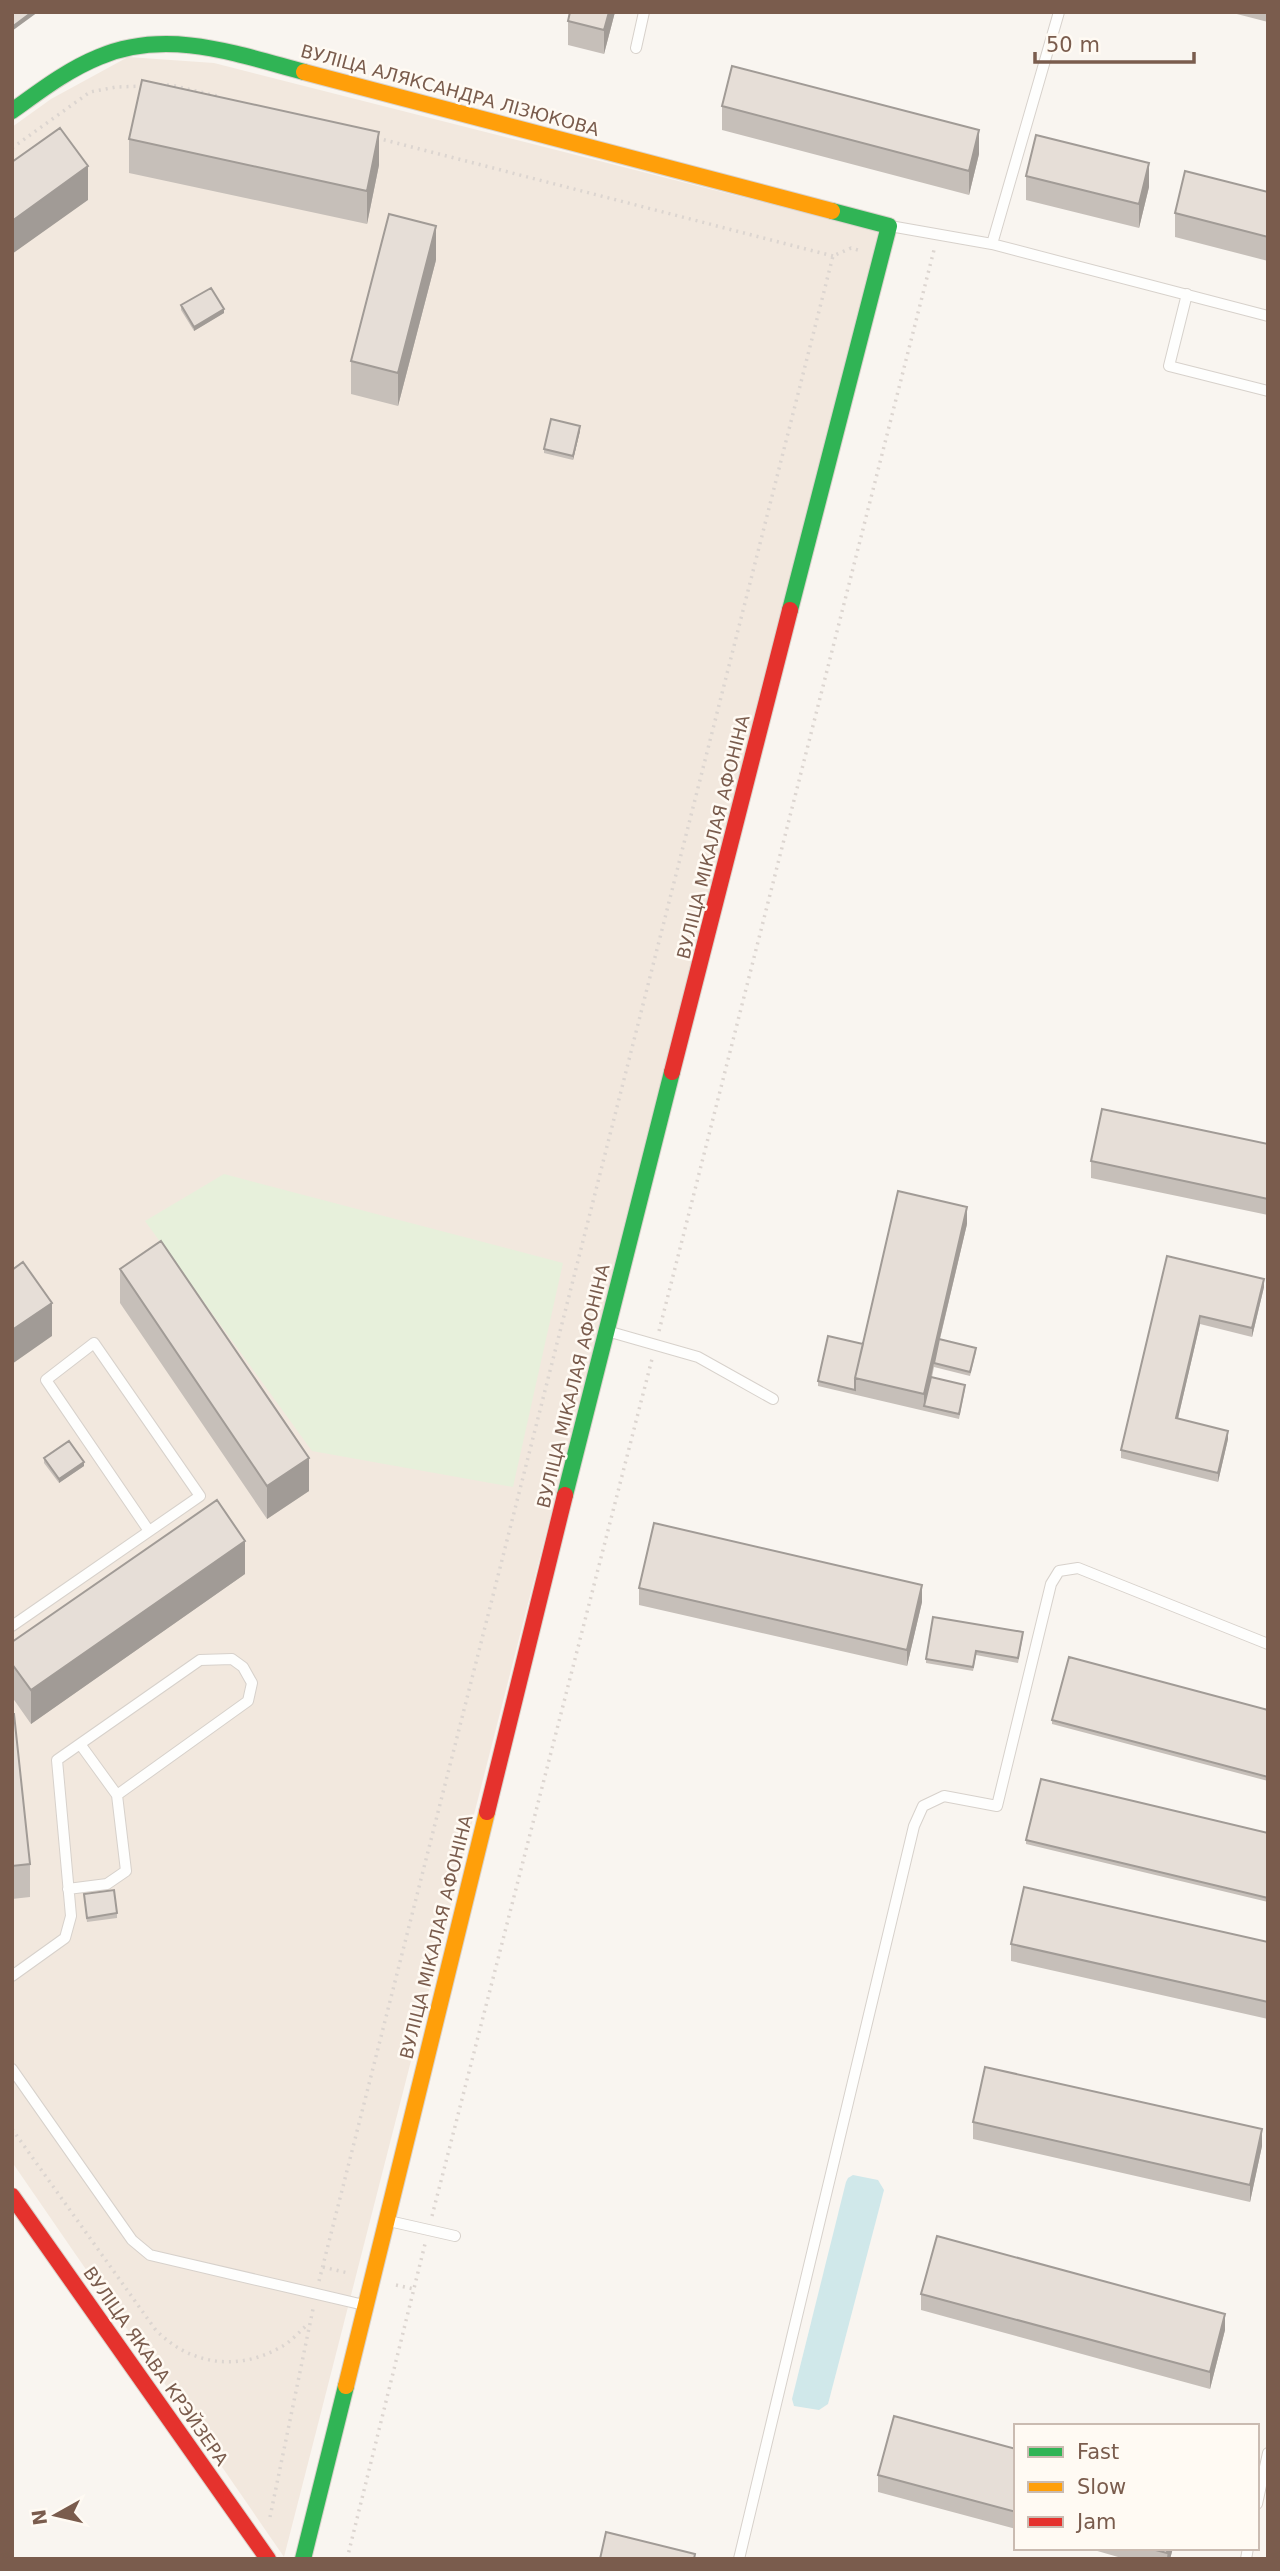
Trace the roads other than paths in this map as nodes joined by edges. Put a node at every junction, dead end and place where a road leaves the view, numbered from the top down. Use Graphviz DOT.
graph roads {
  1 [pos="644,12"];
  2 [pos="1059,12"];
  3 [pos="636,48"];
  4 [pos="12,111"];
  5 [pos="889,226"];
  6 [pos="992,244"];
  7 [pos="1187,294"];
  8 [pos="1268,316"];
  9 [pos="1268,391"];
  10 [pos="606,1331"];
  11 [pos="773,1399"];
  12 [pos="149,1531"];
  13 [pos="12,1626"];
  14 [pos="1268,1644"];
  15 [pos="80,1744"];
  16 [pos="117,1795"];
  17 [pos="68,1889"];
  18 [pos="12,1976"];
  19 [pos="12,2069"];
  20 [pos="12,2196"];
  21 [pos="385,2220"];
  22 [pos="455,2236"];
  23 [pos="364,2306"];
  24 [pos="1268,2453"];
  25 [pos="1259,2495"];
  26 [pos="268,2559"];
  27 [pos="303,2559"];
  28 [pos="738,2559"];
  1 -- 3 [label="lane"];
  2 -- 6 [label="lane"];
  4 -- 5 [label="street, ВУЛІЦА АЛЯКСАНДРА ЛІЗЮКОВА"];
  5 -- 6 [label="lane"];
  5 -- 10 [label="street, ВУЛІЦА МІКАЛАЯ АФОНІНА"];
  6 -- 7 [label="lane"];
  7 -- 8 [label="lane"];
  7 -- 9 [label="lane"];
  10 -- 11 [label="lane"];
  10 -- 21 [label="street, ВУЛІЦА МІКАЛАЯ АФОНІНА"];
  12 -- 12 [label="lane"];
  12 -- 13 [label="lane"];
  14 -- 28 [label="lane"];
  15 -- 16 [label="lane"];
  15 -- 16 [label="lane"];
  15 -- 17 [label="lane"];
  16 -- 17 [label="lane"];
  17 -- 18 [label="lane"];
  19 -- 23 [label="lane"];
  20 -- 26 [label="street, ВУЛІЦА ЯКАВА КРЭЙЗЕРА"];
  21 -- 22 [label="lane"];
  21 -- 23 [label="street, ВУЛІЦА МІКАЛАЯ АФОНІНА"];
  23 -- 27 [label="street, ВУЛІЦА МІКАЛАЯ АФОНІНА"];
  24 -- 25 [label="lane"];
}
